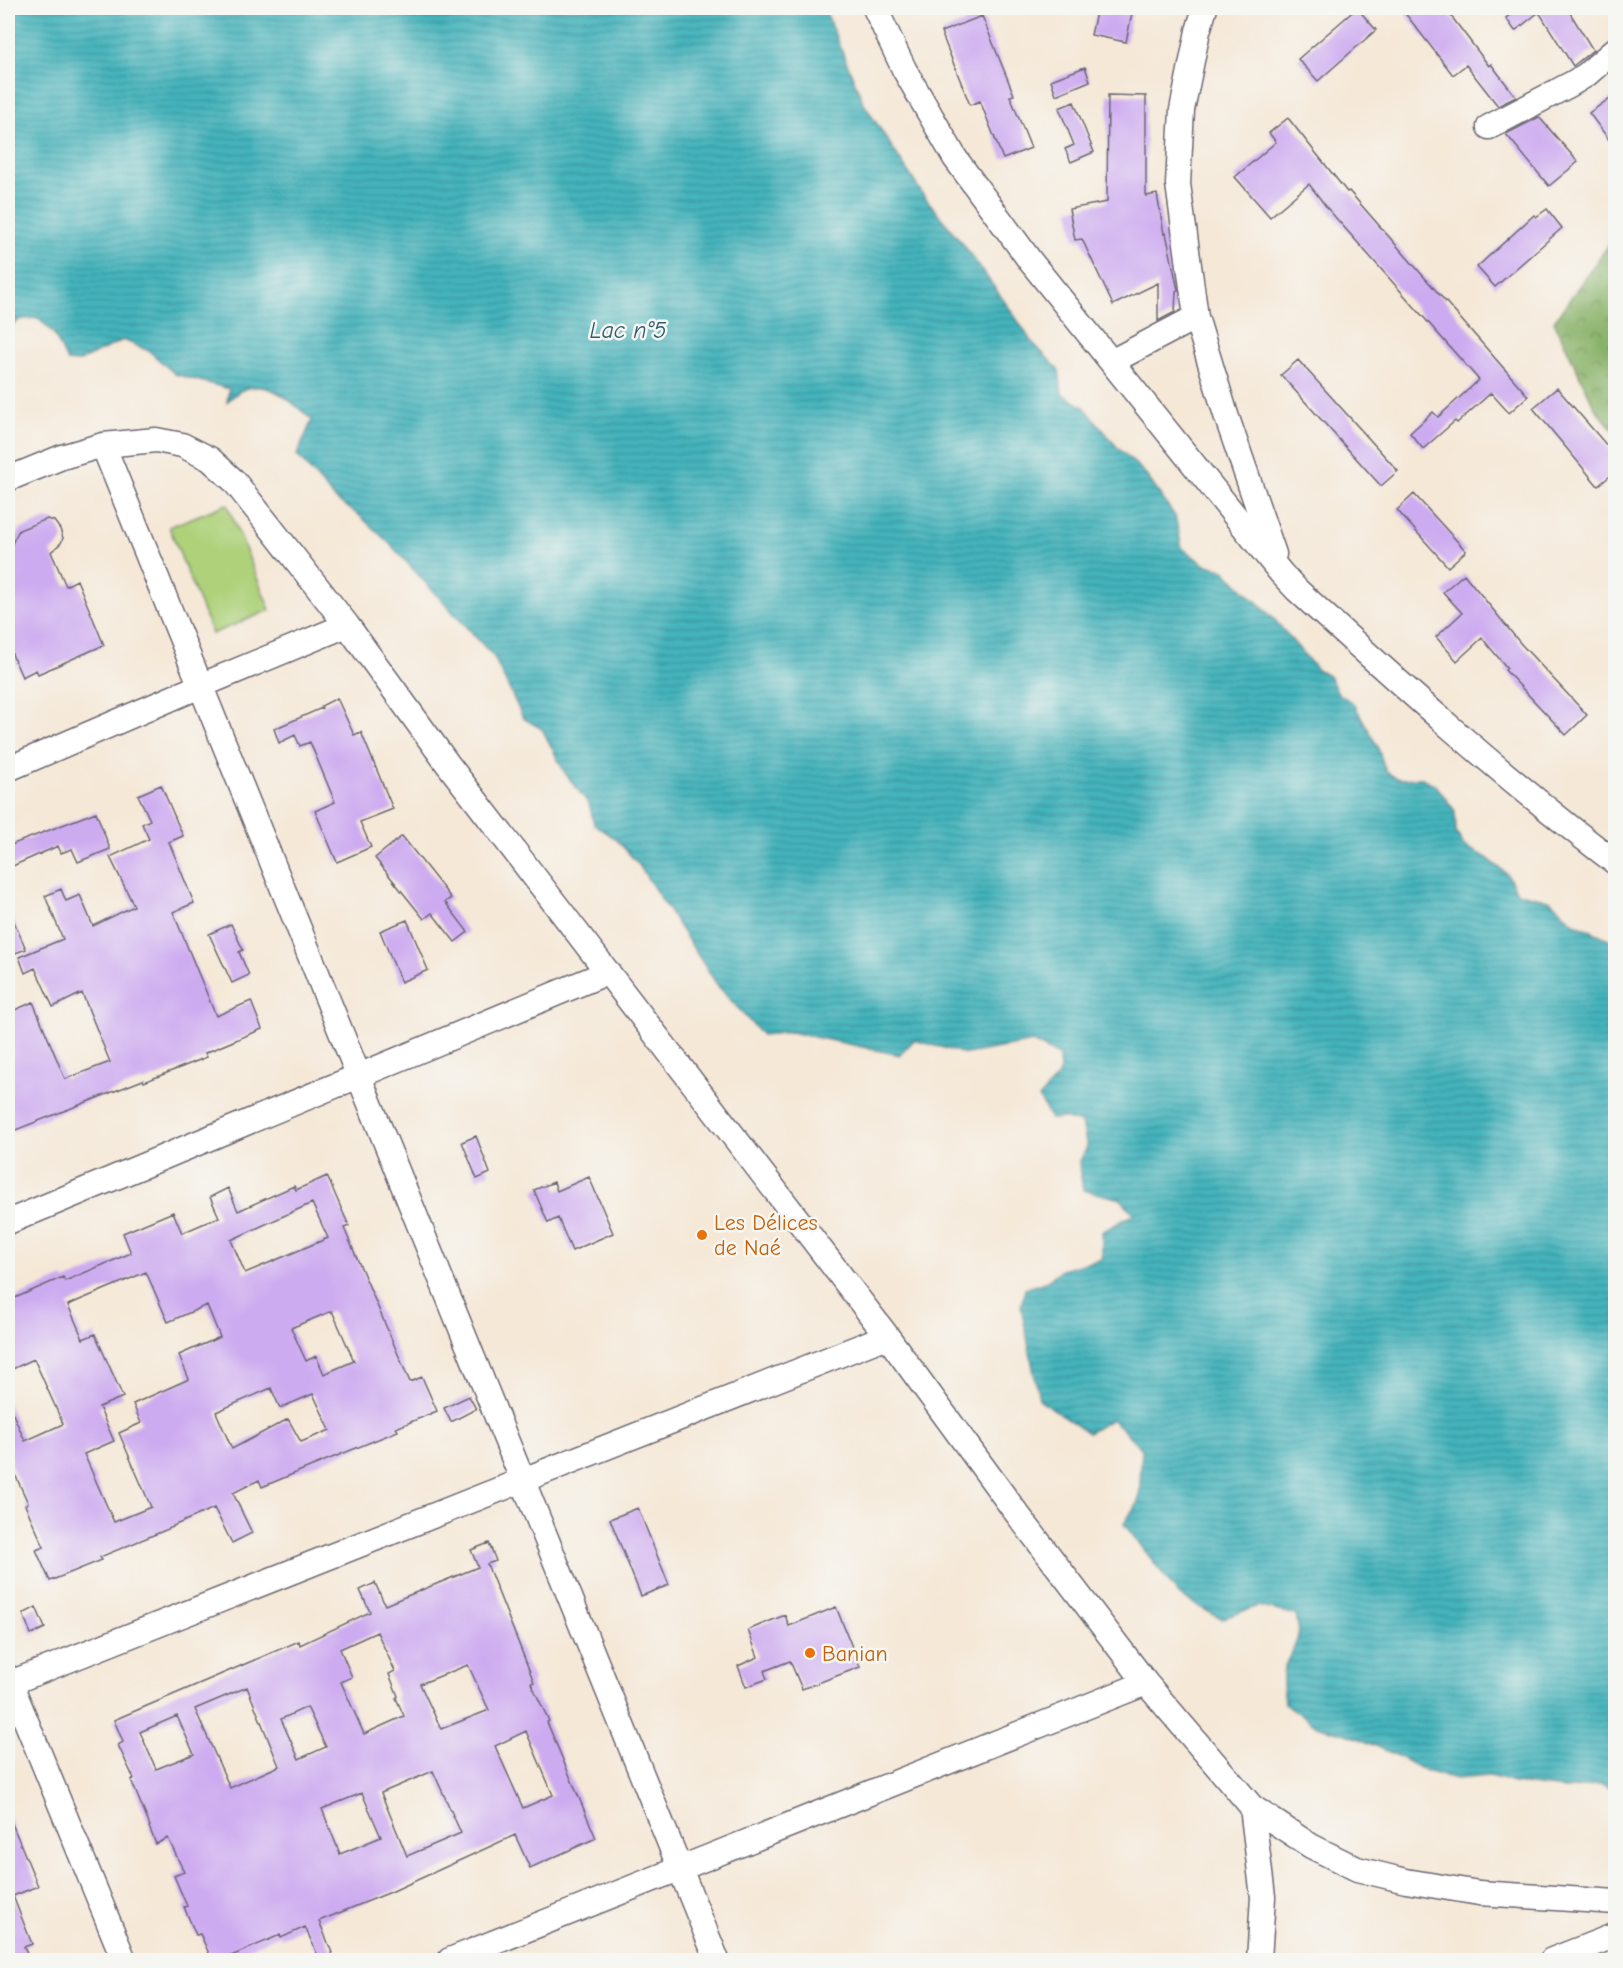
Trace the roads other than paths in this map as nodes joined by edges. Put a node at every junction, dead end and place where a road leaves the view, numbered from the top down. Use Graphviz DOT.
graph roads {
  1 [pos="875,8"];
  2 [pos="1205,8"];
  3 [pos="1616,50"];
  4 [pos="1489,127"];
  5 [pos="1196,317"];
  6 [pos="1113,362"];
  7 [pos="103,445"];
  8 [pos="8,479"];
  9 [pos="1281,573"];
  10 [pos="347,625"];
  11 [pos="200,686"];
  12 [pos="8,769"];
  13 [pos="1616,863"];
  14 [pos="609,972"];
  15 [pos="358,1076"];
  16 [pos="8,1222"];
  17 [pos="887,1336"];
  18 [pos="522,1480"];
  19 [pos="8,1682"];
  20 [pos="1146,1683"];
  21 [pos="1252,1807"];
  22 [pos="680,1869"];
  23 [pos="1616,1902"];
  24 [pos="1616,1935"];
  25 [pos="124,1960"];
  26 [pos="450,1960"];
  27 [pos="717,1960"];
  28 [pos="1259,1960"];
  29 [pos="1552,1960"];
  1 -- 6 [label="street"];
  2 -- 5 [label="street"];
  3 -- 4 [label="street"];
  5 -- 6 [label="street"];
  5 -- 9 [label="street"];
  6 -- 9 [label="street"];
  7 -- 8 [label="street"];
  7 -- 10 [label="street"];
  7 -- 11 [label="street"];
  9 -- 13 [label="street"];
  10 -- 11 [label="street"];
  10 -- 14 [label="street"];
  11 -- 12 [label="street"];
  11 -- 15 [label="street"];
  14 -- 15 [label="street"];
  14 -- 17 [label="street"];
  15 -- 16 [label="street"];
  15 -- 18 [label="street"];
  17 -- 18 [label="street"];
  17 -- 20 [label="street"];
  18 -- 19 [label="street"];
  18 -- 22 [label="street"];
  19 -- 25 [label="street"];
  20 -- 21 [label="street"];
  20 -- 22 [label="street"];
  21 -- 23 [label="street"];
  21 -- 28 [label="street"];
  22 -- 26 [label="street"];
  22 -- 27 [label="street"];
  24 -- 29 [label="street"];
}
